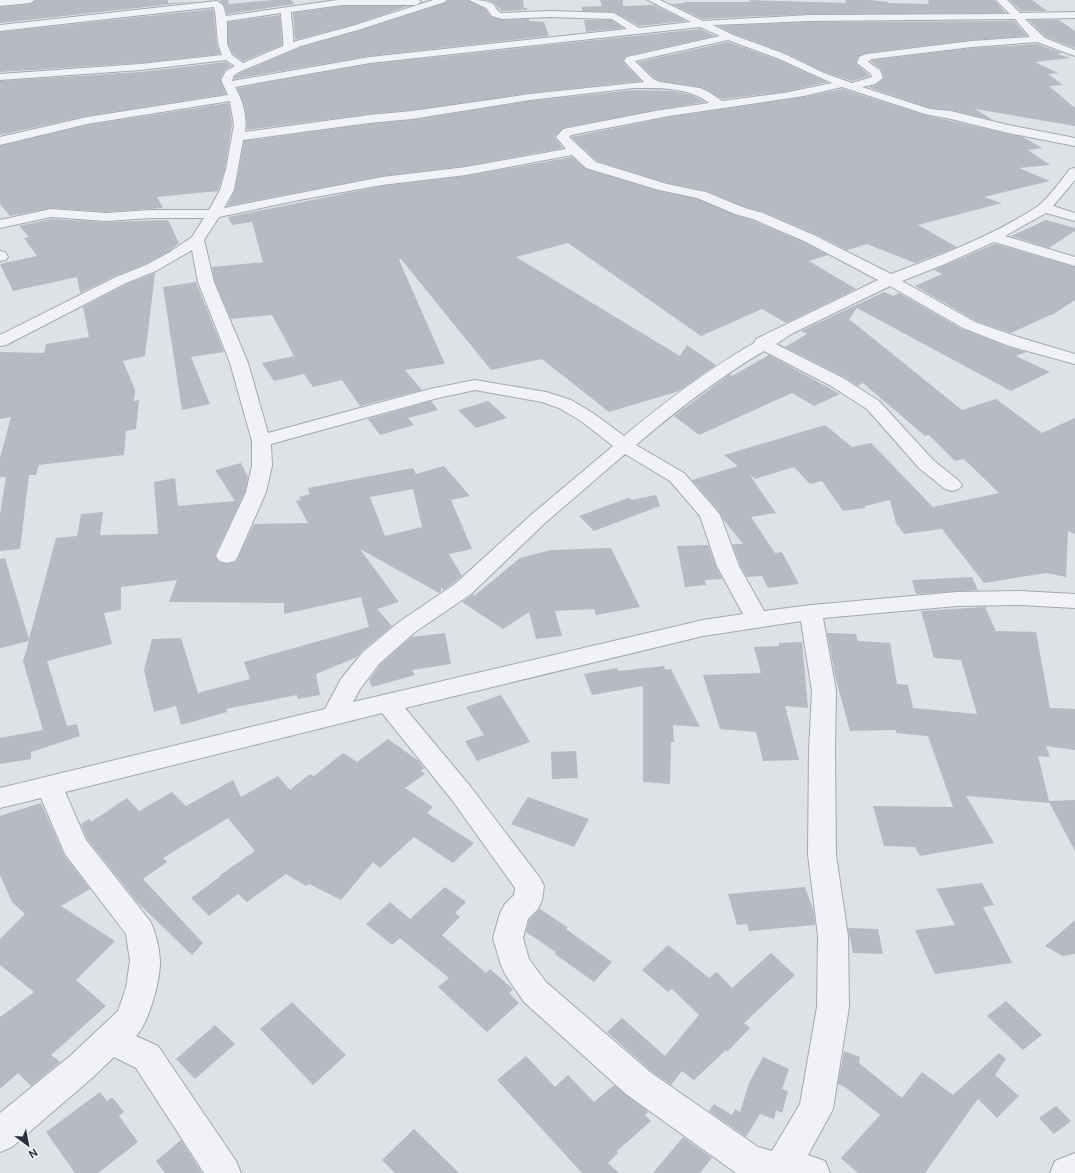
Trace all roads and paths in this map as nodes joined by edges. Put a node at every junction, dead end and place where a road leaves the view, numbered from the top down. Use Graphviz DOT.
graph roads {
  1 [pos="30,0"];
  2 [pos="474,0"];
  3 [pos="653,0"];
  4 [pos="1001,0"];
  5 [pos="439,1"];
  6 [pos="217,2"];
  7 [pos="0,3"];
  8 [pos="808,6"];
  9 [pos="286,10"];
  10 [pos="1075,15"];
  11 [pos="1017,16"];
  12 [pos="809,18"];
  13 [pos="222,19"];
  14 [pos="699,24"];
  15 [pos="0,28"];
  16 [pos="637,31"];
  17 [pos="729,37"];
  18 [pos="1039,39"];
  19 [pos="288,48"];
  20 [pos="1075,53"];
  21 [pos="228,57"];
  22 [pos="242,66"];
  23 [pos="0,77"];
  24 [pos="228,84"];
  25 [pos="657,86"];
  26 [pos="847,86"];
  27 [pos="235,97"];
  28 [pos="719,105"];
  29 [pos="237,137"];
  30 [pos="0,141"];
  31 [pos="1075,142"];
  32 [pos="574,151"];
  33 [pos="1075,172"];
  34 [pos="1044,208"];
  35 [pos="214,214"];
  36 [pos="1075,217"];
  37 [pos="0,224"];
  38 [pos="993,237"];
  39 [pos="197,240"];
  40 [pos="1075,262"];
  41 [pos="890,280"];
  42 [pos="0,341"];
  43 [pos="762,343"];
  44 [pos="1075,359"];
  45 [pos="261,441"];
  46 [pos="625,446"];
  47 [pos="952,485"];
  48 [pos="227,556"];
  49 [pos="1075,601"];
  50 [pos="812,612"];
  51 [pos="757,619"];
  52 [pos="387,703"];
  53 [pos="333,717"];
  54 [pos="50,785"];
  55 [pos="0,798"];
  56 [pos="112,1040"];
  57 [pos="0,1135"];
  58 [pos="1075,1170"];
  59 [pos="779,1172"];
  60 [pos="224,1173"];
  61 [pos="813,1173"];
  62 [pos="1067,1173"];
  1 -- 7 [label="street"];
  2 -- 16 [label="street"];
  3 -- 14 [label="street"];
  4 -- 11 [label="street"];
  5 -- 9 [label="street"];
  5 -- 19 [label="street"];
  6 -- 13 [label="street"];
  6 -- 15 [label="street"];
  8 -- 12 [label="street"];
  9 -- 13 [label="street"];
  9 -- 19 [label="street"];
  10 -- 11 [label="street"];
  11 -- 12 [label="street"];
  11 -- 18 [label="street"];
  12 -- 14 [label="street"];
  13 -- 21 [label="street"];
  14 -- 16 [label="street"];
  14 -- 17 [label="street"];
  16 -- 24 [label="street"];
  17 -- 25 [label="street"];
  17 -- 26 [label="street"];
  18 -- 20 [label="street"];
  18 -- 26 [label="street"];
  19 -- 22 [label="street"];
  21 -- 22 [label="street"];
  21 -- 23 [label="street"];
  22 -- 24 [label="street"];
  24 -- 27 [label="street"];
  25 -- 28 [label="street"];
  25 -- 29 [label="street"];
  26 -- 28 [label="street"];
  26 -- 31 [label="street"];
  27 -- 29 [label="street"];
  27 -- 30 [label="street"];
  28 -- 32 [label="street"];
  29 -- 35 [label="street"];
  32 -- 35 [label="street"];
  32 -- 41 [label="street"];
  33 -- 34 [label="street"];
  34 -- 36 [label="street"];
  34 -- 38 [label="street"];
  35 -- 37 [label="street"];
  35 -- 39 [label="street"];
  38 -- 40 [label="street"];
  38 -- 41 [label="street"];
  39 -- 42 [label="street"];
  39 -- 45 [label="street"];
  41 -- 43 [label="street"];
  41 -- 44 [label="street"];
  43 -- 46 [label="street"];
  43 -- 47 [label="street"];
  45 -- 46 [label="street"];
  45 -- 48 [label="street"];
  46 -- 51 [label="street"];
  46 -- 53 [label="street"];
  49 -- 50 [label="street"];
  50 -- 51 [label="street"];
  50 -- 59 [label="street"];
  51 -- 52 [label="street"];
  52 -- 53 [label="street"];
  52 -- 59 [label="street"];
  53 -- 54 [label="street"];
  54 -- 55 [label="street"];
  54 -- 56 [label="street"];
  56 -- 57 [label="street"];
  56 -- 60 [label="street"];
  58 -- 62 [label="street"];
  59 -- 61 [label="street"];
}
